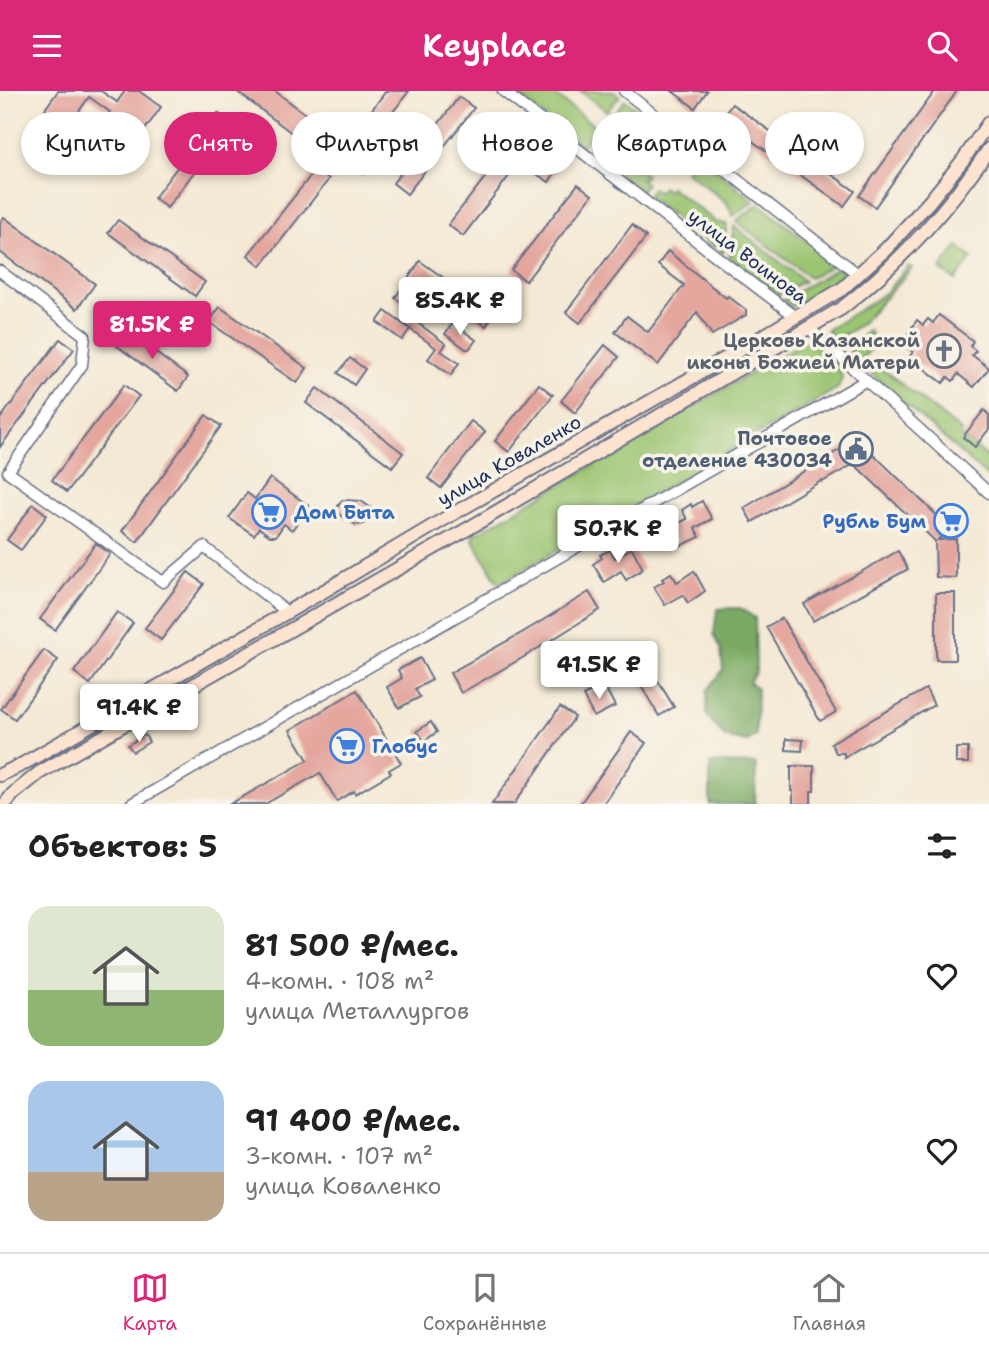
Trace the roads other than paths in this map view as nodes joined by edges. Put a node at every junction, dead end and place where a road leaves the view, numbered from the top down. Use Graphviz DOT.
graph roads {
  1 [pos="503,91"];
  2 [pos="624,91"];
  3 [pos="989,122"];
  4 [pos="989,149"];
  5 [pos="0,271"];
  6 [pos="859,275"];
  7 [pos="870,286"];
  8 [pos="796,317"];
  9 [pos="810,328"];
  10 [pos="865,380"];
  11 [pos="669,391"];
  12 [pos="676,405"];
  13 [pos="989,493"];
  14 [pos="451,515"];
  15 [pos="464,531"];
  16 [pos="287,612"];
  17 [pos="295,627"];
  18 [pos="0,775"];
  19 [pos="5,804"];
  20 [pos="131,804"];
  1 -- 8 [label="street, улица Воинова"];
  2 -- 6 [label="street"];
  3 -- 6 [label="main road, улица Коваленко"];
  4 -- 7 [label="main road, улица Коваленко"];
  5 -- 16 [label="street"];
  6 -- 7 [label="main road"];
  6 -- 8 [label="main road, улица Коваленко"];
  7 -- 9 [label="main road, улица Коваленко"];
  8 -- 9 [label="main road, улица Воинова"];
  8 -- 11 [label="main road, улица Коваленко"];
  9 -- 10 [label="street, улица Воинова"];
  9 -- 12 [label="main road, улица Коваленко"];
  10 -- 13 [label="street, улица Воинова"];
  10 -- 20 [label="street"];
  11 -- 12 [label="main road"];
  11 -- 14 [label="main road, улица Коваленко"];
  12 -- 15 [label="main road, улица Коваленко"];
  14 -- 15 [label="main road"];
  14 -- 16 [label="main road, улица Коваленко"];
  15 -- 17 [label="main road, улица Коваленко"];
  16 -- 17 [label="main road"];
  16 -- 18 [label="main road, улица Коваленко"];
  17 -- 19 [label="main road, улица Коваленко"];
}
